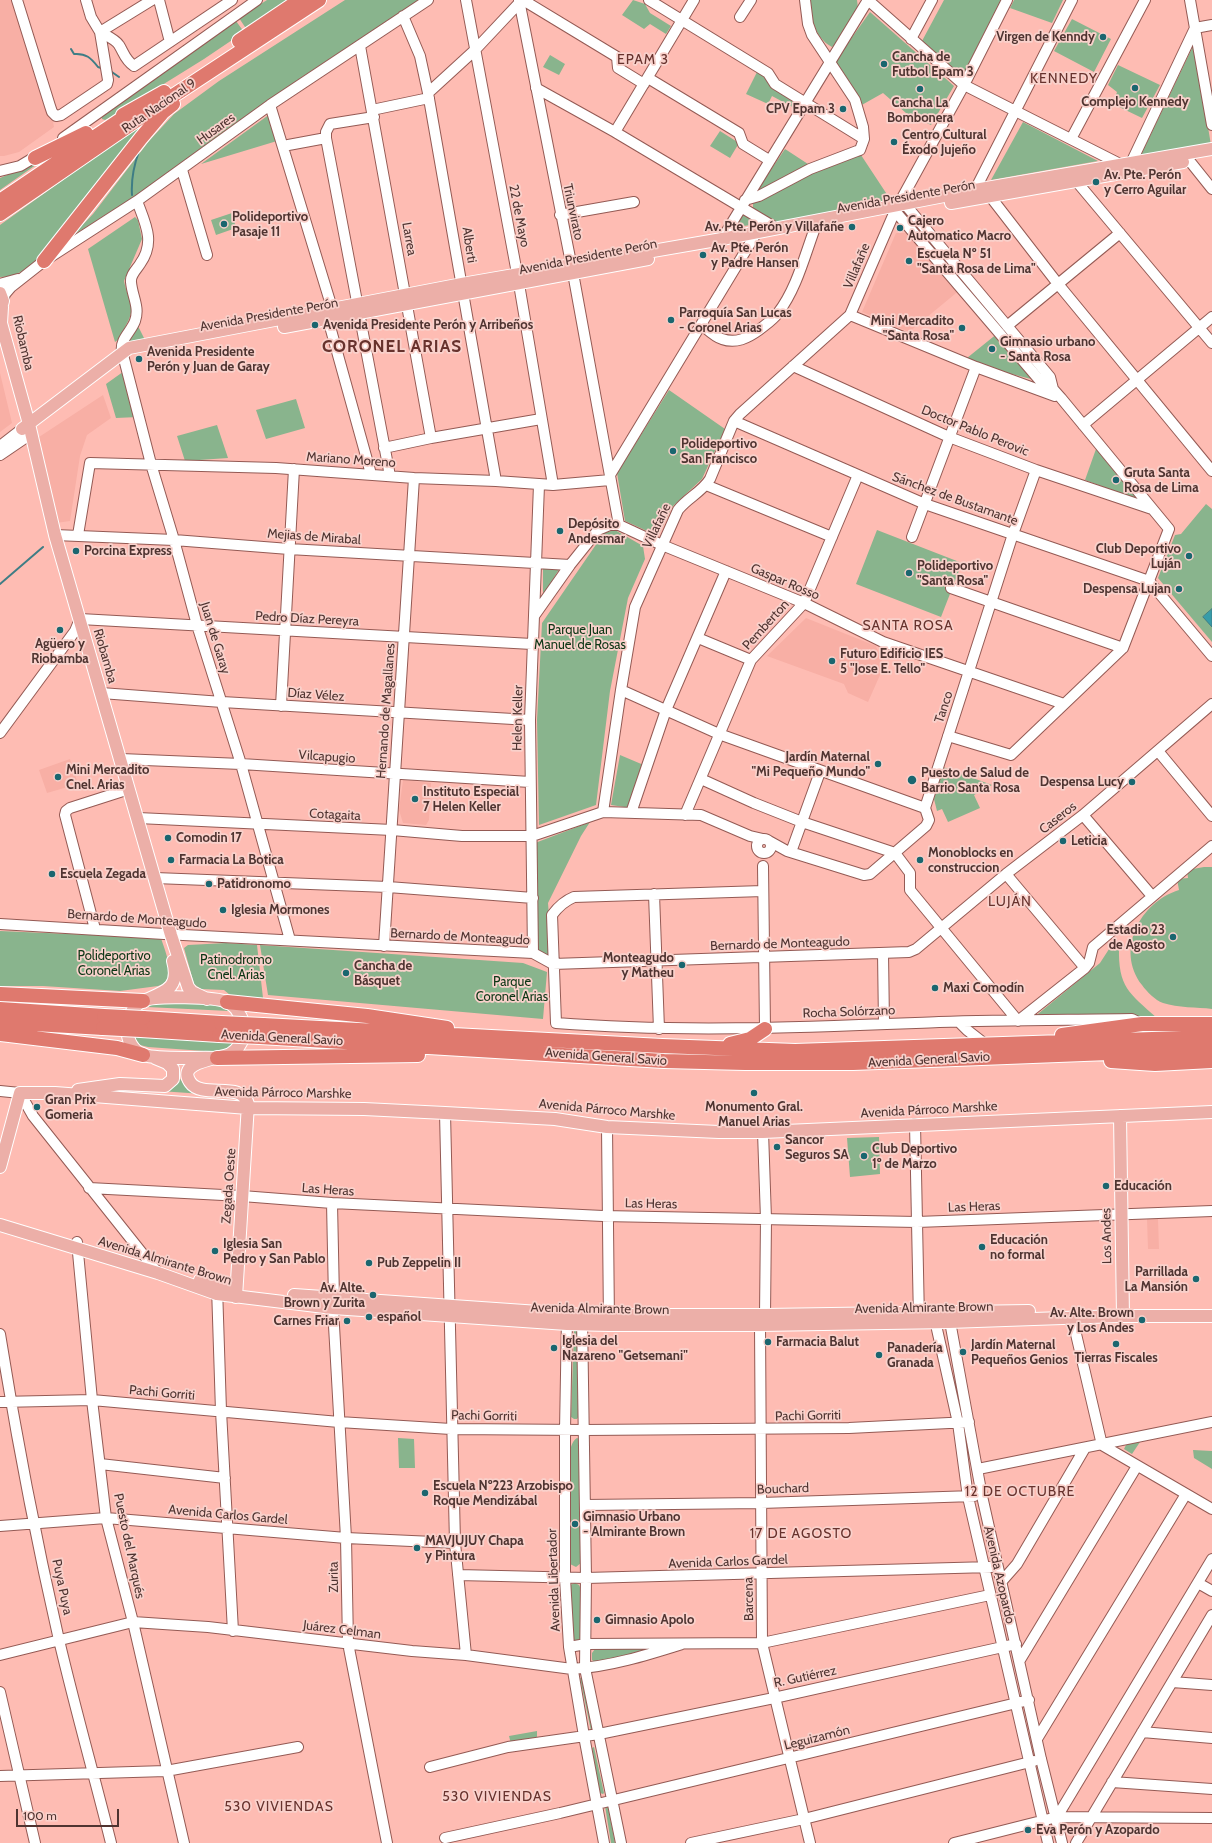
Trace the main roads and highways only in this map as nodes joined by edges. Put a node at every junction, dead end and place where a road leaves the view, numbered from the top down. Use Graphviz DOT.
graph roads {
  1 [pos="300,0"];
  2 [pos="319,0"];
  3 [pos="240,52"];
  4 [pos="164,92"];
  5 [pos="1212,149"];
  6 [pos="1212,157"];
  7 [pos="35,158"];
  8 [pos="1186,158"];
  9 [pos="1075,178"];
  10 [pos="983,192"];
  11 [pos="0,201"];
  12 [pos="902,207"];
  13 [pos="0,214"];
  14 [pos="816,224"];
  15 [pos="754,236"];
  16 [pos="44,261"];
  17 [pos="572,269"];
  18 [pos="1,303"];
  19 [pos="0,341"];
  20 [pos="27,431"];
  21 [pos="76,624"];
  22 [pos="168,934"];
  23 [pos="0,994"];
  24 [pos="207,999"];
  25 [pos="145,1000"];
  26 [pos="227,1002"];
  27 [pos="0,1010"];
  28 [pos="0,1022"];
  29 [pos="103,1022"];
  30 [pos="1212,1024"];
  31 [pos="765,1028"];
  32 [pos="261,1031"];
  33 [pos="0,1034"];
  34 [pos="1212,1037"];
  35 [pos="502,1038"];
  36 [pos="705,1048"];
  37 [pos="1212,1049"];
  38 [pos="1018,1050"];
  39 [pos="525,1052"];
  40 [pos="147,1056"];
  41 [pos="217,1058"];
  42 [pos="1212,1061"];
  43 [pos="55,1094"];
  44 [pos="248,1108"];
  45 [pos="1212,1112"];
  46 [pos="1120,1116"];
  47 [pos="0,1167"];
  48 [pos="0,1217"];
  49 [pos="0,1224"];
  50 [pos="78,1246"];
  51 [pos="217,1289"];
  52 [pos="236,1293"];
  53 [pos="1212,1309"];
  54 [pos="1123,1312"];
  55 [pos="1212,1316"];
  56 [pos="949,1317"];
  1 -- 4 [label="highway, Ruta Nacional 9"];
  2 -- 3 [label="highway, Ruta Nacional 9"];
  3 -- 13 [label="highway, Ruta Nacional 9"];
  3 -- 16 [label="highway"];
  4 -- 7 [label="highway"];
  4 -- 11 [label="highway, Ruta Nacional 9"];
  5 -- 8 [label="main road, Avenida Presidente Perón"];
  6 -- 8 [label="main road, Avenida Presidente Perón"];
  8 -- 9 [label="main road, Avenida Presidente Perón"];
  8 -- 9 [label="main road, Avenida Presidente Perón"];
  9 -- 10 [label="main road, Avenida Presidente Perón"];
  10 -- 12 [label="main road, Avenida Presidente Perón"];
  10 -- 12 [label="main road, Avenida Presidente Perón"];
  12 -- 14 [label="main road, Avenida Presidente Perón"];
  14 -- 15 [label="main road, Avenida Presidente Perón"];
  14 -- 15 [label="main road, Avenida Presidente Perón"];
  15 -- 17 [label="main road, Avenida Presidente Perón"];
  15 -- 17 [label="main road, Avenida Presidente Perón"];
  17 -- 20 [label="main road, Avenida Presidente Perón"];
  18 -- 20 [label="main road, Riobamba"];
  19 -- 20 [label="main road, Riobamba"];
  20 -- 21 [label="main road, Riobamba"];
  20 -- 21 [label="main road, Riobamba"];
  21 -- 22 [label="main road, Riobamba"];
  21 -- 22 [label="main road, Riobamba"];
  22 -- 24 [label="main road, Riobamba"];
  22 -- 25 [label="main road, Riobamba"];
  23 -- 25 [label="highway"];
  24 -- 25 [label="main road"];
  24 -- 26 [label="main road"];
  25 -- 40 [label="main road"];
  26 -- 35 [label="highway"];
  26 -- 41 [label="main road"];
  27 -- 29 [label="highway, Avenida General Savio"];
  28 -- 29 [label="highway, Avenida General Savio"];
  29 -- 32 [label="highway, Avenida General Savio, bridge"];
  30 -- 38 [label="highway"];
  31 -- 36 [label="highway"];
  32 -- 35 [label="highway, Avenida General Savio"];
  32 -- 39 [label="highway, Avenida General Savio"];
  33 -- 40 [label="highway"];
  34 -- 38 [label="highway, Avenida General Savio"];
  35 -- 36 [label="highway, Avenida General Savio"];
  36 -- 38 [label="highway, Avenida General Savio"];
  37 -- 38 [label="highway, Avenida General Savio"];
  38 -- 39 [label="highway, Avenida General Savio"];
  38 -- 42 [label="highway"];
  39 -- 41 [label="highway"];
  40 -- 41 [label="main road"];
  40 -- 43 [label="main road"];
  41 -- 44 [label="main road"];
  43 -- 44 [label="main road, Avenida Párroco Marshke"];
  43 -- 47 [label="main road, Avenida Párroco Marshke"];
  44 -- 46 [label="main road, Avenida Párroco Marshke"];
  44 -- 52 [label="main road, Zegada Oeste"];
  45 -- 46 [label="main road, Avenida Párroco Marshke"];
  46 -- 54 [label="main road, Los Andes"];
  48 -- 50 [label="main road, Avenida Almirante Brown"];
  49 -- 50 [label="main road, Avenida Almirante Brown"];
  50 -- 51 [label="main road, Avenida Almirante Brown"];
  50 -- 51 [label="main road, Avenida Almirante Brown"];
  51 -- 52 [label="main road, Avenida Almirante Brown"];
  52 -- 56 [label="main road, Avenida Almirante Brown"];
  53 -- 54 [label="main road, Avenida Almirante Brown"];
  54 -- 55 [label="main road, Avenida Almirante Brown"];
  54 -- 56 [label="main road, Avenida Almirante Brown"];
  54 -- 56 [label="main road, Avenida Almirante Brown"];
}
